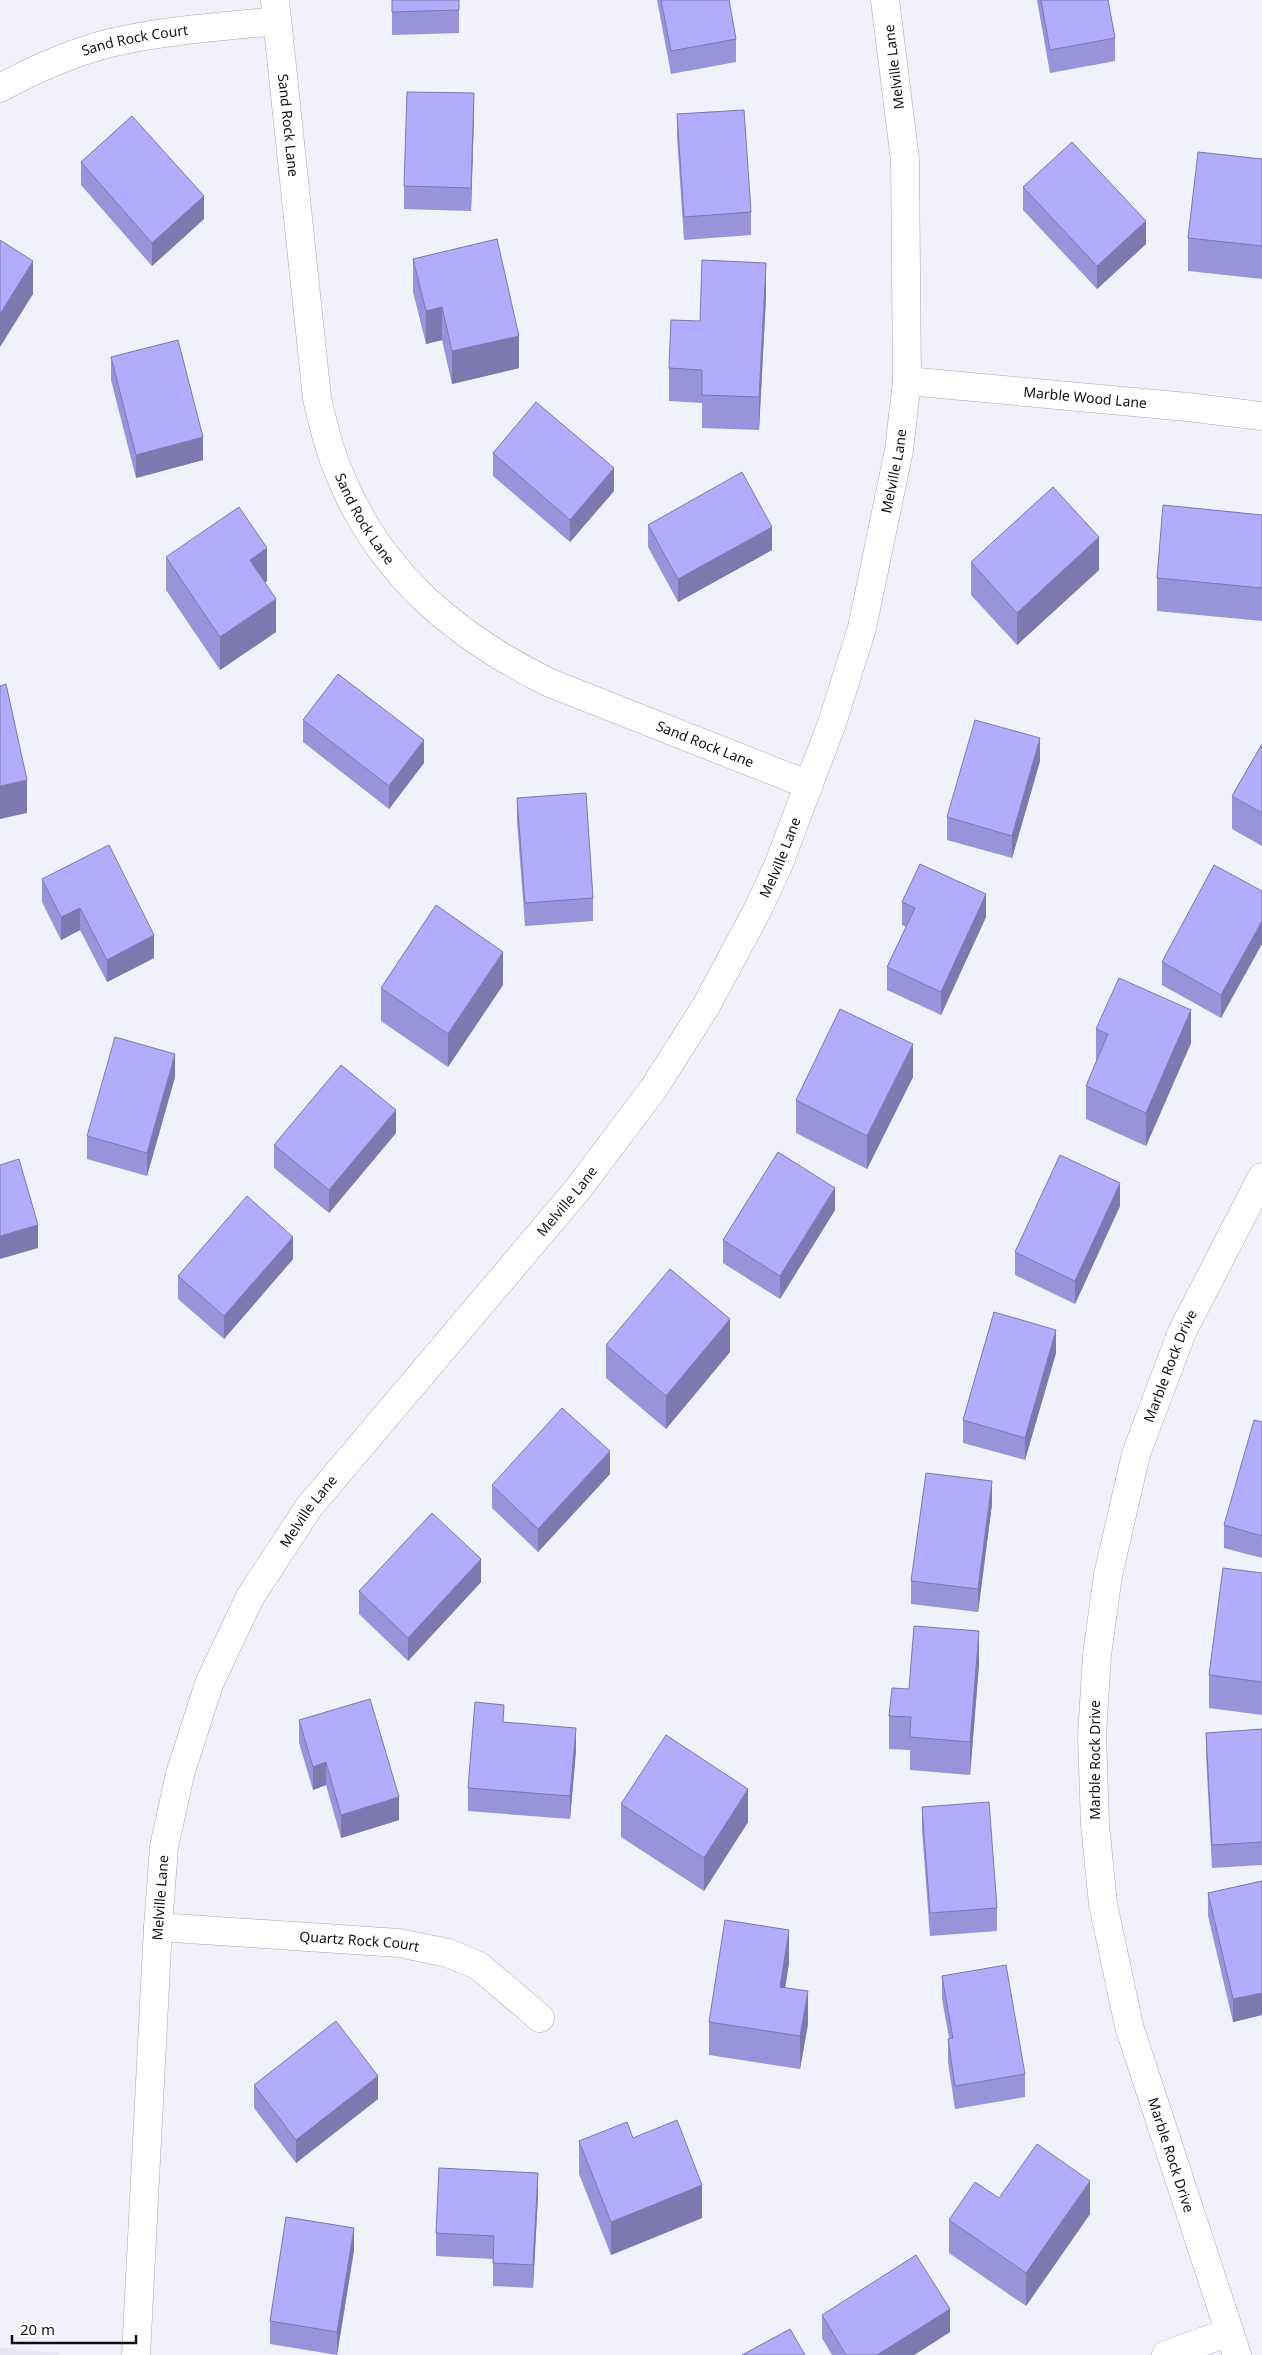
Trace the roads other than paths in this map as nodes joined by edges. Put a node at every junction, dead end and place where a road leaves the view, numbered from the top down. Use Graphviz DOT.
graph roads {
  1 [pos="884,0"];
  2 [pos="276,10"];
  3 [pos="0,88"];
  4 [pos="907,381"];
  5 [pos="1262,416"];
  6 [pos="809,785"];
  7 [pos="1262,1177"];
  8 [pos="158,1927"];
  9 [pos="540,2018"];
  10 [pos="1233,2343"];
  11 [pos="136,2355"];
  12 [pos="1166,2355"];
  1 -- 4 [label="street, Melville Lane"];
  2 -- 3 [label="street, Sand Rock Court"];
  2 -- 6 [label="street, Sand Rock Lane"];
  4 -- 5 [label="street, Marble Wood Lane"];
  4 -- 6 [label="street, Melville Lane"];
  6 -- 8 [label="street, Melville Lane"];
  7 -- 10 [label="street, Marble Rock Drive"];
  8 -- 9 [label="street, Quartz Rock Court"];
  8 -- 11 [label="street, Melville Lane"];
  10 -- 12 [label="street"];
}
